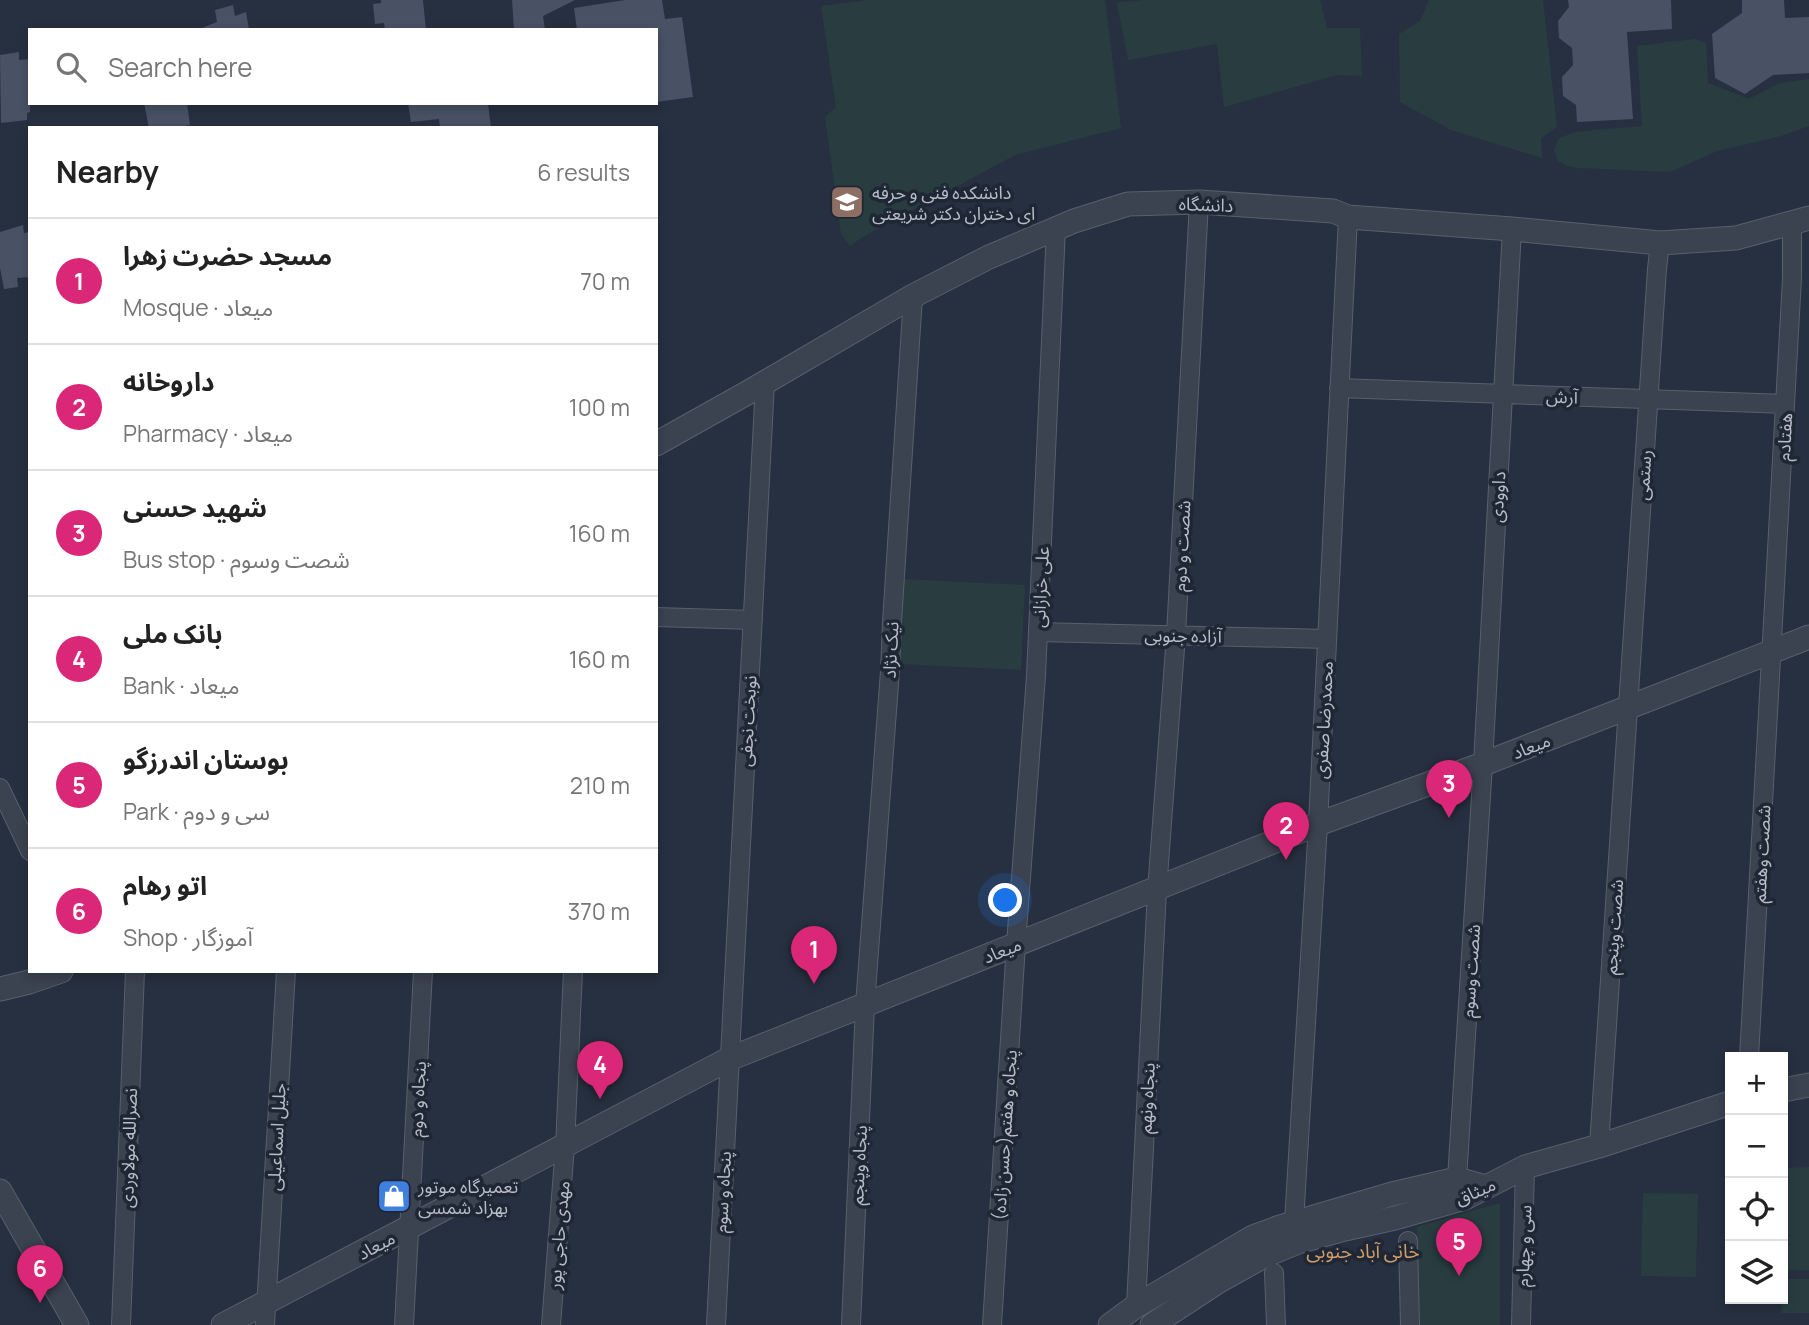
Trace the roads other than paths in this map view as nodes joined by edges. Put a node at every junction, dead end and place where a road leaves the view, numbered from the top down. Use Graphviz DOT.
graph roads {
  1 [pos="1199,202"];
  2 [pos="1348,217"];
  3 [pos="1800,221"];
  4 [pos="1056,228"];
  5 [pos="1512,229"];
  6 [pos="1660,243"];
  7 [pos="913,296"];
  8 [pos="765,383"];
  9 [pos="1339,388"];
  10 [pos="1503,393"];
  11 [pos="1648,399"];
  12 [pos="1785,404"];
  13 [pos="658,443"];
  14 [pos="658,617"];
  15 [pos="753,621"];
  16 [pos="1038,632"];
  17 [pos="1177,635"];
  18 [pos="1809,637"];
  19 [pos="1327,639"];
  20 [pos="1773,651"];
  21 [pos="1628,708"];
  22 [pos="1483,764"];
  23 [pos="0,788"];
  24 [pos="1318,824"];
  25 [pos="28,847"];
  26 [pos="1157,890"];
  27 [pos="1016,944"];
  28 [pos="55,973"];
  29 [pos="135,973"];
  30 [pos="286,973"];
  31 [pos="423,973"];
  32 [pos="573,973"];
  33 [pos="0,989"];
  34 [pos="865,1005"];
  35 [pos="1749,1052"];
  36 [pos="729,1059"];
  37 [pos="1809,1085"];
  38 [pos="1788,1089"];
  39 [pos="1725,1105"];
  40 [pos="565,1146"];
  41 [pos="1599,1146"];
  42 [pos="1525,1167"];
  43 [pos="1458,1179"];
  44 [pos="1486,1187"];
  45 [pos="0,1191"];
  46 [pos="410,1227"];
  47 [pos="1296,1232"];
  48 [pos="1408,1241"];
  49 [pos="1275,1273"];
  50 [pos="1136,1306"];
  51 [pos="266,1313"];
  52 [pos="77,1325"];
  53 [pos="121,1325"];
  54 [pos="223,1325"];
  55 [pos="404,1325"];
  56 [pos="551,1325"];
  57 [pos="716,1325"];
  58 [pos="851,1325"];
  59 [pos="992,1325"];
  60 [pos="1110,1325"];
  61 [pos="1152,1325"];
  62 [pos="1276,1325"];
  63 [pos="1410,1325"];
  64 [pos="1521,1325"];
  1 -- 2 [label="street, دانشگاه"];
  1 -- 4 [label="street, دانشگاه"];
  1 -- 17 [label="street, شصت و دوم"];
  2 -- 5 [label="street, دانشگاه"];
  2 -- 9 [label="street, محمدرضا صفری"];
  3 -- 6 [label="street, دانشگاه"];
  3 -- 12 [label="street, هفتادم"];
  4 -- 7 [label="street, دانشگاه"];
  4 -- 16 [label="street, علی خرازانی"];
  5 -- 6 [label="street, دانشگاه"];
  5 -- 10 [label="street, داوودی"];
  6 -- 11 [label="street, رستمی"];
  7 -- 8 [label="street, دانشگاه"];
  7 -- 34 [label="street, نیک نژاد"];
  8 -- 13 [label="street, دانشگاه"];
  8 -- 15 [label="street, نوبخت نجفی"];
  9 -- 10 [label="street, آرش"];
  9 -- 19 [label="street, محمدرضا صفری"];
  10 -- 11 [label="street, آرش"];
  10 -- 22 [label="street, داوودی"];
  11 -- 12 [label="street, آرش"];
  11 -- 21 [label="street, رستمی"];
  12 -- 20 [label="street, هفتادم"];
  14 -- 15 [label="street"];
  15 -- 36 [label="street, نوبخت نجفی"];
  16 -- 17 [label="street, آزاده جنوبی"];
  16 -- 27 [label="street, علی خرازانی"];
  17 -- 19 [label="street, آزاده جنوبی"];
  17 -- 26 [label="street, شصت و دوم"];
  18 -- 20 [label="street, میعاد"];
  19 -- 24 [label="street, محمدرضا صفری"];
  20 -- 21 [label="street, میعاد"];
  20 -- 35 [label="street, شصت وهفتم"];
  21 -- 22 [label="street, میعاد"];
  21 -- 41 [label="street, شصت وپنجم"];
  22 -- 24 [label="street, میعاد"];
  22 -- 43 [label="street, شصت وسوم"];
  23 -- 25 [label="street"];
  24 -- 26 [label="street, میعاد"];
  24 -- 47 [label="street, محمدرضا صفری"];
  26 -- 27 [label="street, میعاد"];
  26 -- 50 [label="street, پنجاه ونهم"];
  27 -- 34 [label="street, میعاد"];
  27 -- 59 [label="street, (حسن زاده)پنجاه و هفتم"];
  28 -- 33 [label="street"];
  29 -- 53 [label="street, نصرالله مولاوردی"];
  30 -- 51 [label="street, جلیل اسماعیلی"];
  31 -- 46 [label="street, پنجاه و دوم"];
  32 -- 40 [label="street, مهدی حاجی پور"];
  34 -- 36 [label="street, میعاد"];
  34 -- 58 [label="street, پنجاه وپنجم"];
  36 -- 40 [label="street, میعاد"];
  36 -- 57 [label="street, پنجاه و سوم"];
  37 -- 38 [label="street"];
  39 -- 41 [label="street, میثاق"];
  40 -- 46 [label="street, میعاد"];
  40 -- 56 [label="street, مهدی حاجی پور"];
  41 -- 42 [label="street, میثاق"];
  42 -- 44 [label="street, میثاق"];
  42 -- 64 [label="street, سی و چهارم"];
  43 -- 44 [label="street"];
  43 -- 47 [label="street, میثاق"];
  44 -- 47 [label="street, میثاق"];
  45 -- 52 [label="street"];
  46 -- 51 [label="street, میعاد"];
  46 -- 55 [label="street, پنجاه و دوم"];
  47 -- 50 [label="street, میثاق"];
  47 -- 61 [label="street, میثاق"];
  48 -- 63 [label="street"];
  49 -- 62 [label="street"];
  50 -- 60 [label="street, میثاق"];
  51 -- 54 [label="street, میعاد"];
}
